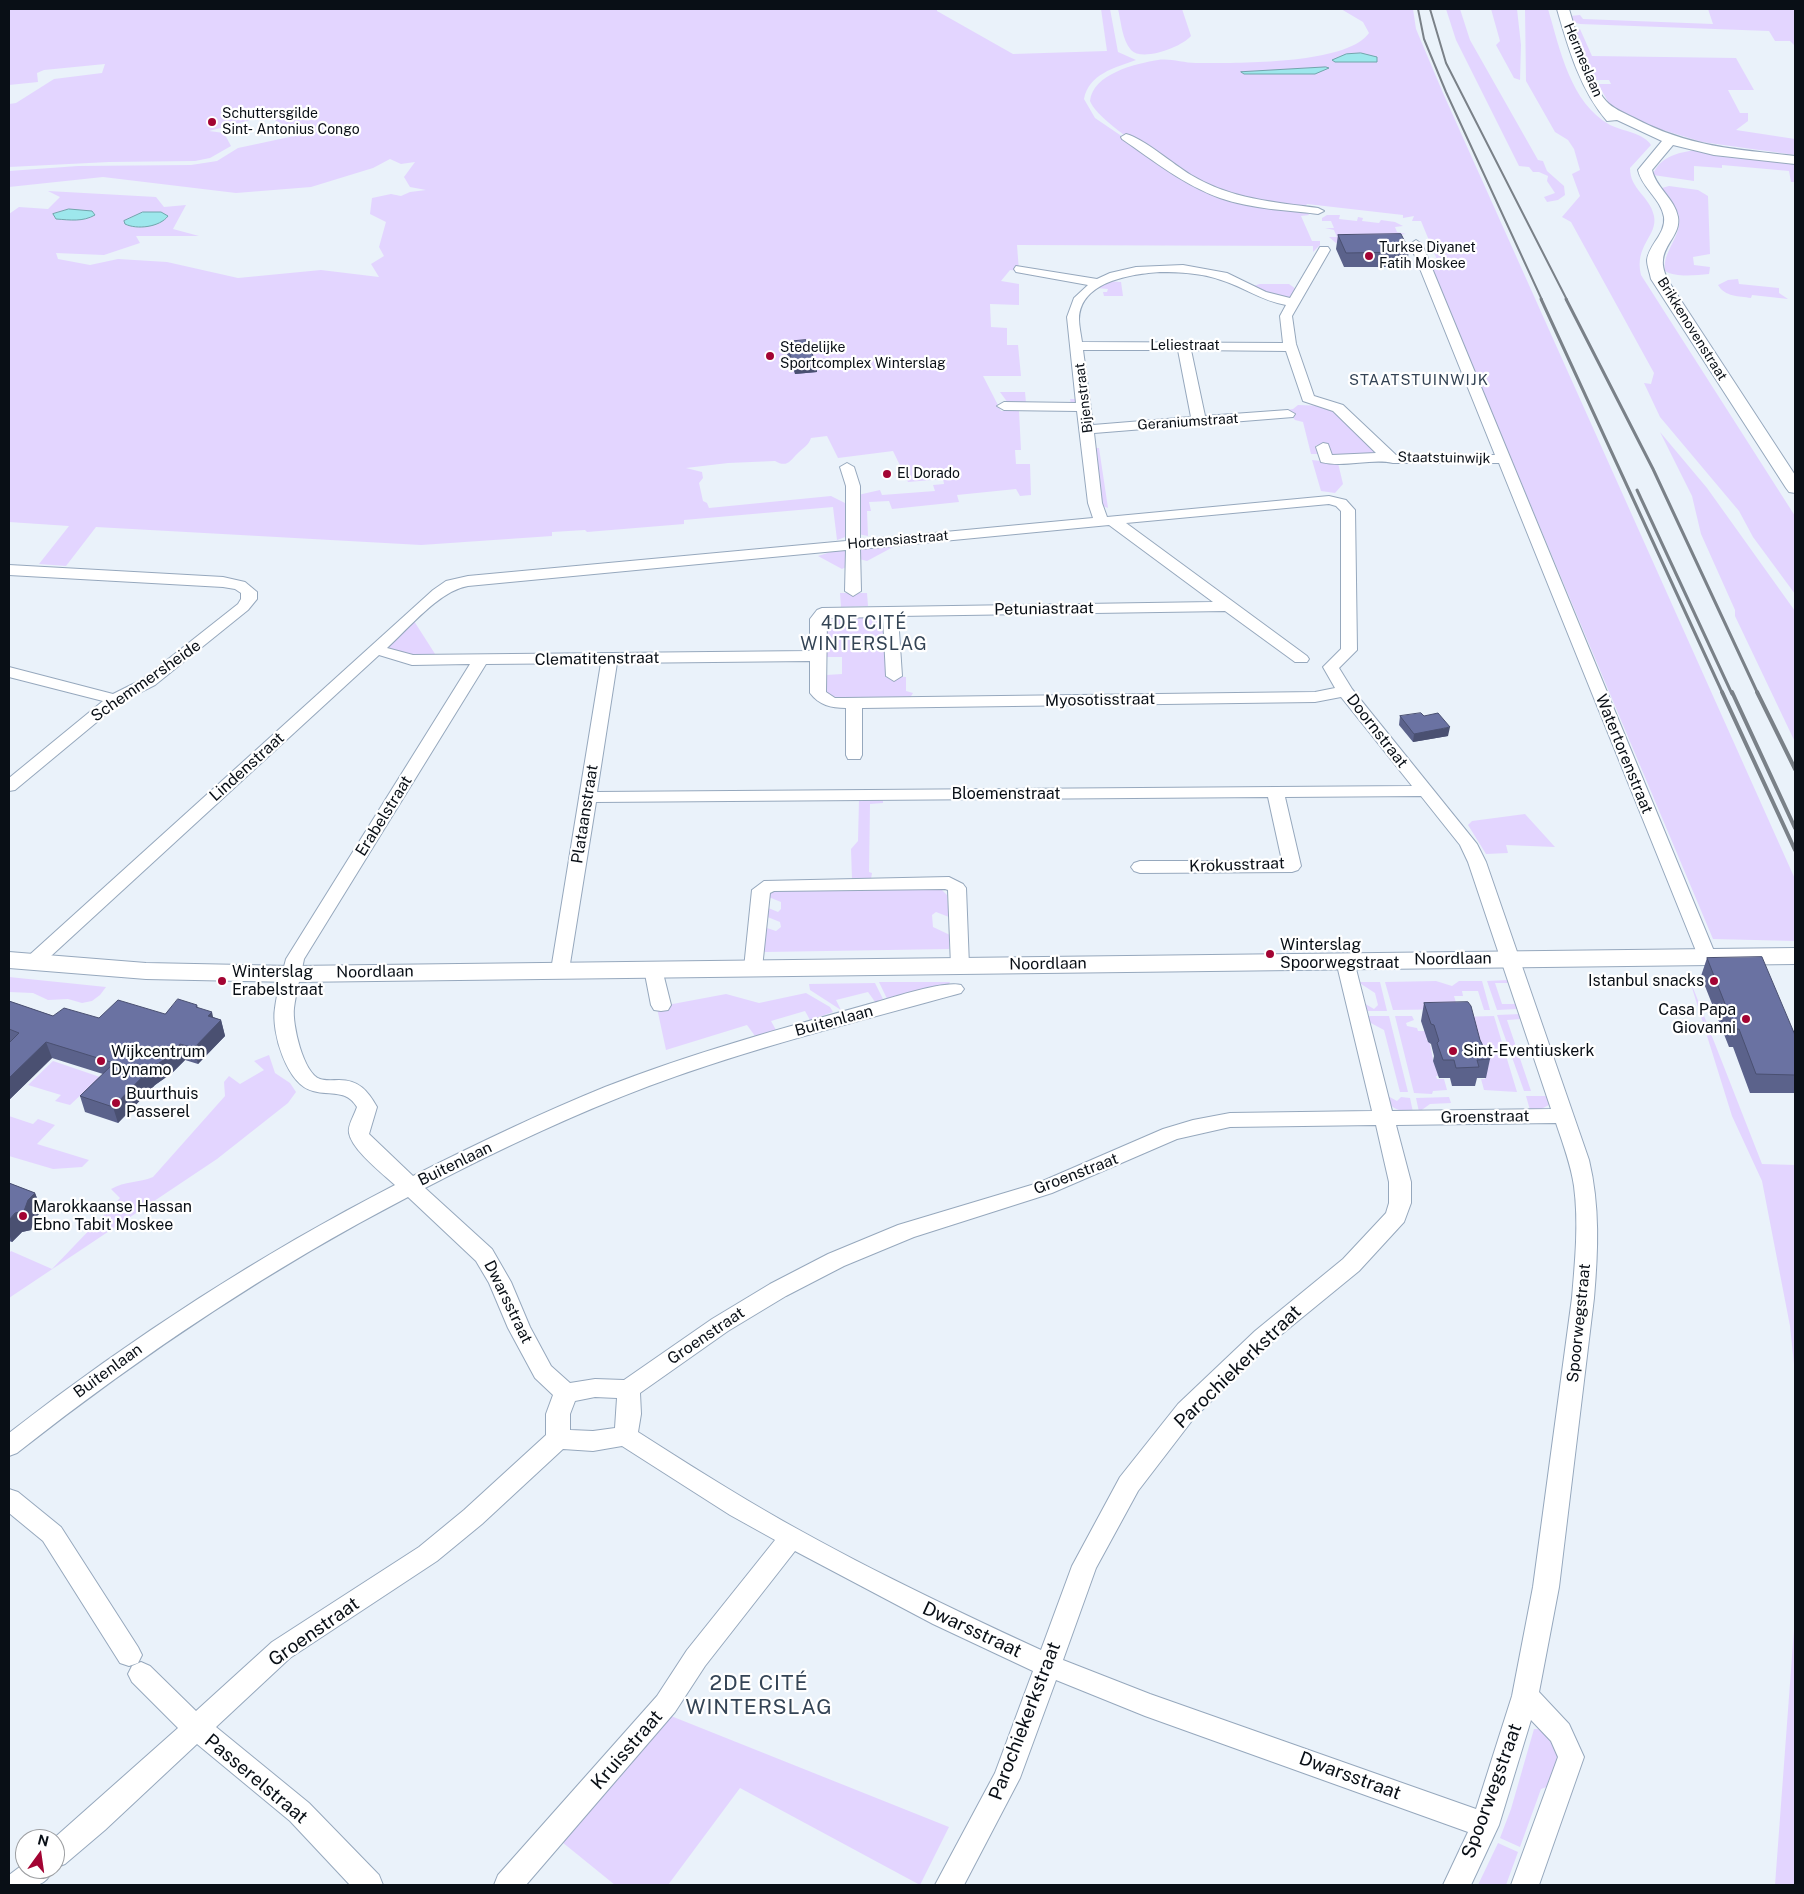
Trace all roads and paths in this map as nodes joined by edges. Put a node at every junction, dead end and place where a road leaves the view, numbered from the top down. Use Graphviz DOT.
graph roads {
  1 [pos="1563,9"];
  2 [pos="1126,137"];
  3 [pos="1670,140"];
  4 [pos="1690,145"];
  5 [pos="1795,160"];
  6 [pos="1650,163"];
  7 [pos="1318,211"];
  8 [pos="1416,244"];
  9 [pos="1324,250"];
  10 [pos="1020,269"];
  11 [pos="1098,283"];
  12 [pos="1294,302"];
  13 [pos="1078,346"];
  14 [pos="1184,346"];
  15 [pos="1292,347"];
  16 [pos="1004,406"];
  17 [pos="1085,407"];
  18 [pos="1288,414"];
  19 [pos="1199,421"];
  20 [pos="1088,429"];
  21 [pos="1323,447"];
  22 [pos="1386,455"];
  23 [pos="1503,459"];
  24 [pos="847,467"];
  25 [pos="1795,488"];
  26 [pos="1328,500"];
  27 [pos="1108,521"];
  28 [pos="853,539"];
  29 [pos="1541,551"];
  30 [pos="9,570"];
  31 [pos="468,580"];
  32 [pos="853,591"];
  33 [pos="1228,606"];
  34 [pos="890,611"];
  35 [pos="377,650"];
  36 [pos="818,656"];
  37 [pos="610,658"];
  38 [pos="481,660"];
  39 [pos="1301,660"];
  40 [pos="9,672"];
  41 [pos="894,676"];
  42 [pos="1345,691"];
  43 [pos="115,699"];
  44 [pos="854,703"];
  45 [pos="854,755"];
  46 [pos="9,786"];
  47 [pos="1424,791"];
  48 [pos="1274,792"];
  49 [pos="588,797"];
  50 [pos="1140,867"];
  51 [pos="1707,956"];
  52 [pos="1795,956"];
  53 [pos="1510,959"];
  54 [pos="9,960"];
  55 [pos="1345,961"];
  56 [pos="32,962"];
  57 [pos="960,966"];
  58 [pos="753,968"];
  59 [pos="653,969"];
  60 [pos="560,970"];
  61 [pos="292,974"];
  62 [pos="954,989"];
  63 [pos="661,1005"];
  64 [pos="1566,1116"];
  65 [pos="1383,1118"];
  66 [pos="411,1186"];
  67 [pos="628,1389"];
  68 [pos="566,1393"];
  69 [pos="625,1436"];
  70 [pos="558,1439"];
  71 [pos="9,1446"];
  72 [pos="9,1499"];
  73 [pos="792,1537"];
  74 [pos="1047,1665"];
  75 [pos="1525,1696"];
  76 [pos="196,1729"];
  77 [pos="1485,1825"];
  78 [pos="65,1846"];
  79 [pos="369,1885"];
  80 [pos="508,1885"];
  81 [pos="948,1885"];
  82 [pos="1457,1885"];
  83 [pos="1525,1885"];
  1 -- 3 [label="street, Hermeslaan"];
  2 -- 7 [label="street"];
  3 -- 4 [label="street"];
  3 -- 6 [label="street"];
  4 -- 5 [label="street"];
  4 -- 6 [label="street"];
  6 -- 25 [label="street, Brikkenovenstraat"];
  8 -- 23 [label="street, Staatstuinwijk"];
  9 -- 12 [label="street"];
  10 -- 11 [label="street"];
  11 -- 12 [label="street, Bijenstraat"];
  11 -- 13 [label="street, Bijenstraat"];
  12 -- 15 [label="street"];
  13 -- 14 [label="street, Leliestraat"];
  13 -- 17 [label="street, Bijenstraat"];
  14 -- 15 [label="street, Leliestraat"];
  14 -- 19 [label="street"];
  15 -- 22 [label="street, Staatstuinwijk"];
  16 -- 17 [label="street"];
  17 -- 20 [label="street, Bijenstraat"];
  18 -- 19 [label="street, Geraniumstraat"];
  19 -- 20 [label="street, Geraniumstraat"];
  20 -- 27 [label="street, Bijenstraat"];
  21 -- 22 [label="street, Staatstuinwijk"];
  22 -- 23 [label="street, Staatstuinwijk"];
  23 -- 29 [label="street, Staatstuinwijk"];
  24 -- 28 [label="street, Hortensiastraat"];
  26 -- 27 [label="street, Hortensiastraat"];
  26 -- 42 [label="street, Doornstraat"];
  27 -- 28 [label="street, Hortensiastraat"];
  27 -- 33 [label="street"];
  28 -- 31 [label="street, Hortensiastraat"];
  28 -- 32 [label="street"];
  29 -- 51 [label="street, Watertorenstraat"];
  30 -- 43 [label="street, Schemmersheide"];
  31 -- 35 [label="street, Lindenstraat"];
  33 -- 34 [label="street, Petuniastraat"];
  33 -- 39 [label="street"];
  34 -- 36 [label="street, Petuniastraat"];
  34 -- 41 [label="street"];
  35 -- 38 [label="street, Clematitenstraat"];
  35 -- 56 [label="street, Lindenstraat"];
  36 -- 37 [label="street, Clematitenstraat"];
  36 -- 44 [label="street"];
  37 -- 38 [label="street, Clematitenstraat"];
  37 -- 49 [label="street, Plataanstraat"];
  38 -- 61 [label="street, Erabelstraat"];
  40 -- 43 [label="street"];
  42 -- 44 [label="street, Myosotisstraat"];
  42 -- 47 [label="street, Doornstraat"];
  43 -- 46 [label="street, Schemmersheide"];
  44 -- 45 [label="street"];
  47 -- 48 [label="street, Bloemenstraat"];
  47 -- 53 [label="street, Doornstraat"];
  48 -- 49 [label="street, Bloemenstraat"];
  48 -- 50 [label="street, Krokusstraat"];
  49 -- 60 [label="street, Plataanstraat"];
  51 -- 52 [label="street, Noordlaan"];
  51 -- 53 [label="street, Noordlaan"];
  53 -- 55 [label="street, Noordlaan"];
  53 -- 64 [label="street, Spoorwegstraat"];
  54 -- 56 [label="street, Noordlaan"];
  55 -- 57 [label="street, Noordlaan"];
  55 -- 65 [label="street, Parochiekerkstraat"];
  56 -- 61 [label="street, Noordlaan"];
  57 -- 58 [label="street, Noordlaan"];
  57 -- 58 [label="street"];
  58 -- 59 [label="street, Noordlaan"];
  59 -- 60 [label="street, Noordlaan"];
  59 -- 63 [label="street"];
  60 -- 61 [label="street, Noordlaan"];
  61 -- 66 [label="street, Dwarsstraat"];
  62 -- 66 [label="street, Buitenlaan"];
  64 -- 65 [label="street, Groenstraat"];
  64 -- 75 [label="street, Spoorwegstraat"];
  65 -- 67 [label="street, Groenstraat"];
  65 -- 74 [label="street, Parochiekerkstraat"];
  66 -- 68 [label="street, Dwarsstraat"];
  66 -- 71 [label="street, Buitenlaan"];
  67 -- 68 [label="street"];
  67 -- 69 [label="street"];
  68 -- 70 [label="street"];
  69 -- 70 [label="street"];
  69 -- 73 [label="street, Dwarsstraat"];
  70 -- 76 [label="street, Groenstraat"];
  72 -- 76 [label="street, Passerelstraat"];
  73 -- 74 [label="street, Dwarsstraat"];
  73 -- 80 [label="street, Kruisstraat"];
  74 -- 77 [label="street, Dwarsstraat"];
  74 -- 81 [label="street, Parochiekerkstraat"];
  75 -- 77 [label="street, Spoorwegstraat"];
  75 -- 83 [label="street, Spoorwegstraat"];
  76 -- 78 [label="street, Groenstraat"];
  76 -- 79 [label="street, Passerelstraat"];
  77 -- 82 [label="street, Spoorwegstraat"];
}
